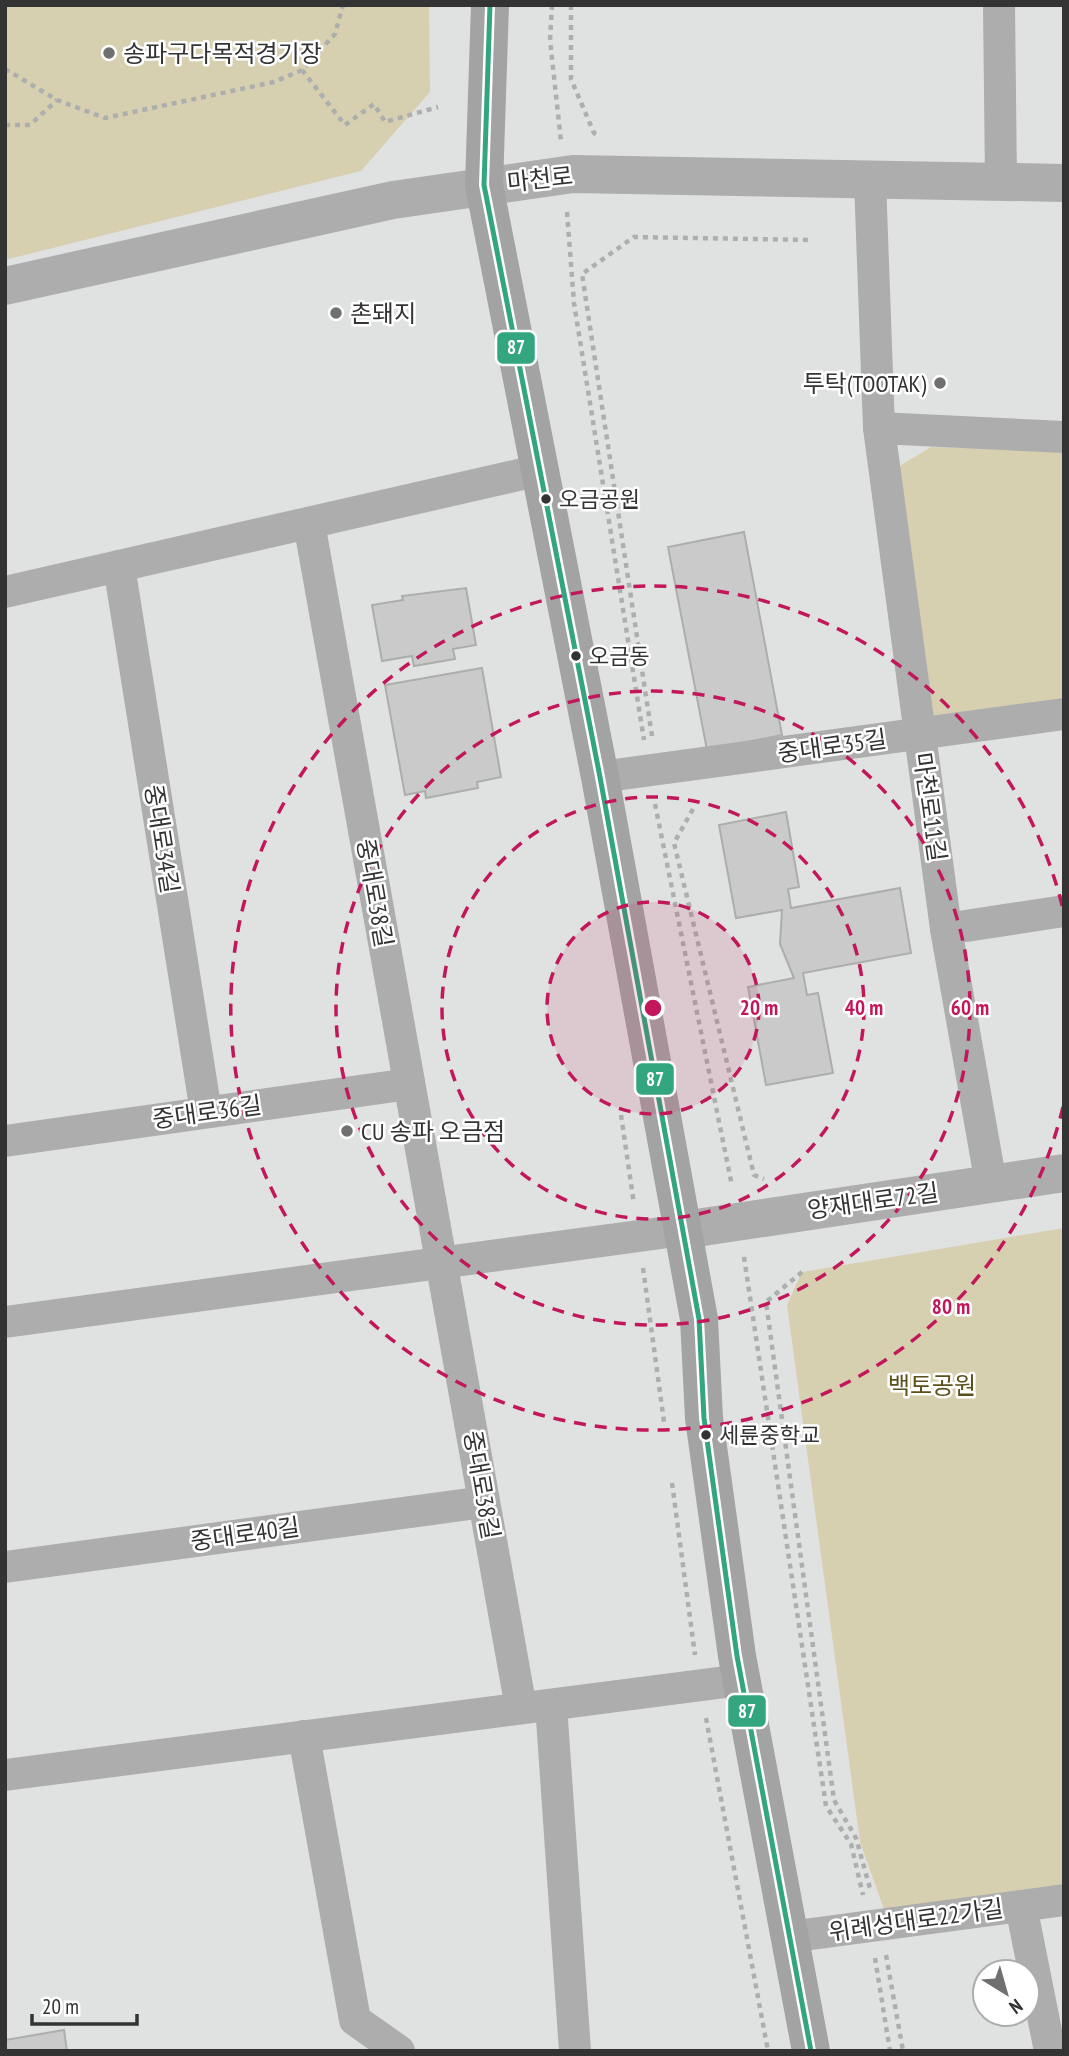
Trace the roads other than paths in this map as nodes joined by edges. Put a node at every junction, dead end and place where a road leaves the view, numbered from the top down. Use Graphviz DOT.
graph roads {
  1 [pos="489,5"];
  2 [pos="999,5"];
  3 [pos="870,180"];
  4 [pos="1001,182"];
  5 [pos="1064,183"];
  6 [pos="484,184"];
  7 [pos="5,286"];
  8 [pos="879,428"];
  9 [pos="1064,437"];
  10 [pos="540,470"];
  11 [pos="309,523"];
  12 [pos="119,566"];
  13 [pos="5,592"];
  14 [pos="1064,713"];
  15 [pos="920,734"];
  16 [pos="600,777"];
  17 [pos="1064,911"];
  18 [pos="946,929"];
  19 [pos="409,1084"];
  20 [pos="206,1112"];
  21 [pos="5,1141"];
  22 [pos="1064,1173"];
  23 [pos="991,1184"];
  24 [pos="683,1230"];
  25 [pos="443,1262"];
  26 [pos="5,1322"];
  27 [pos="484,1502"];
  28 [pos="5,1567"];
  29 [pos="741,1680"];
  30 [pos="536,1706"];
  31 [pos="304,1736"];
  32 [pos="5,1775"];
  33 [pos="1064,1900"];
  34 [pos="1021,1906"];
  35 [pos="789,1937"];
  36 [pos="399,2051"];
  37 [pos="575,2051"];
  38 [pos="811,2051"];
  39 [pos="1050,2051"];
  1 -- 6 [label="main road"];
  2 -- 4 [label="street"];
  3 -- 4 [label="street, 마천로"];
  3 -- 6 [label="street, 마천로"];
  3 -- 8 [label="street, 마천로11길"];
  4 -- 5 [label="street, 마천로"];
  6 -- 7 [label="street, 마천로"];
  6 -- 10 [label="main road"];
  8 -- 9 [label="street"];
  8 -- 15 [label="street, 마천로11길"];
  10 -- 11 [label="street"];
  10 -- 16 [label="main road"];
  11 -- 12 [label="street"];
  11 -- 19 [label="street, 중대로38길"];
  12 -- 13 [label="street"];
  12 -- 20 [label="street, 중대로34길"];
  14 -- 15 [label="street, 중대로35길"];
  15 -- 16 [label="street, 중대로35길"];
  15 -- 18 [label="street, 마천로11길"];
  16 -- 24 [label="main road"];
  17 -- 18 [label="street"];
  18 -- 23 [label="street, 마천로11길"];
  19 -- 20 [label="street, 중대로36길"];
  19 -- 25 [label="street, 중대로38길"];
  20 -- 21 [label="street, 중대로36길"];
  22 -- 23 [label="street, 양재대로72길"];
  23 -- 24 [label="street, 양재대로72길"];
  24 -- 25 [label="street"];
  24 -- 29 [label="main road"];
  25 -- 26 [label="street"];
  25 -- 27 [label="street, 중대로38길"];
  27 -- 28 [label="street, 중대로40길"];
  27 -- 30 [label="street, 중대로38길"];
  29 -- 30 [label="street"];
  29 -- 35 [label="main road"];
  30 -- 31 [label="street"];
  30 -- 37 [label="street"];
  31 -- 32 [label="street"];
  31 -- 36 [label="street"];
  33 -- 34 [label="street"];
  34 -- 35 [label="street, 위례성대로22가길"];
  34 -- 39 [label="street, 위례성대로22가길"];
  35 -- 38 [label="main road"];
}
